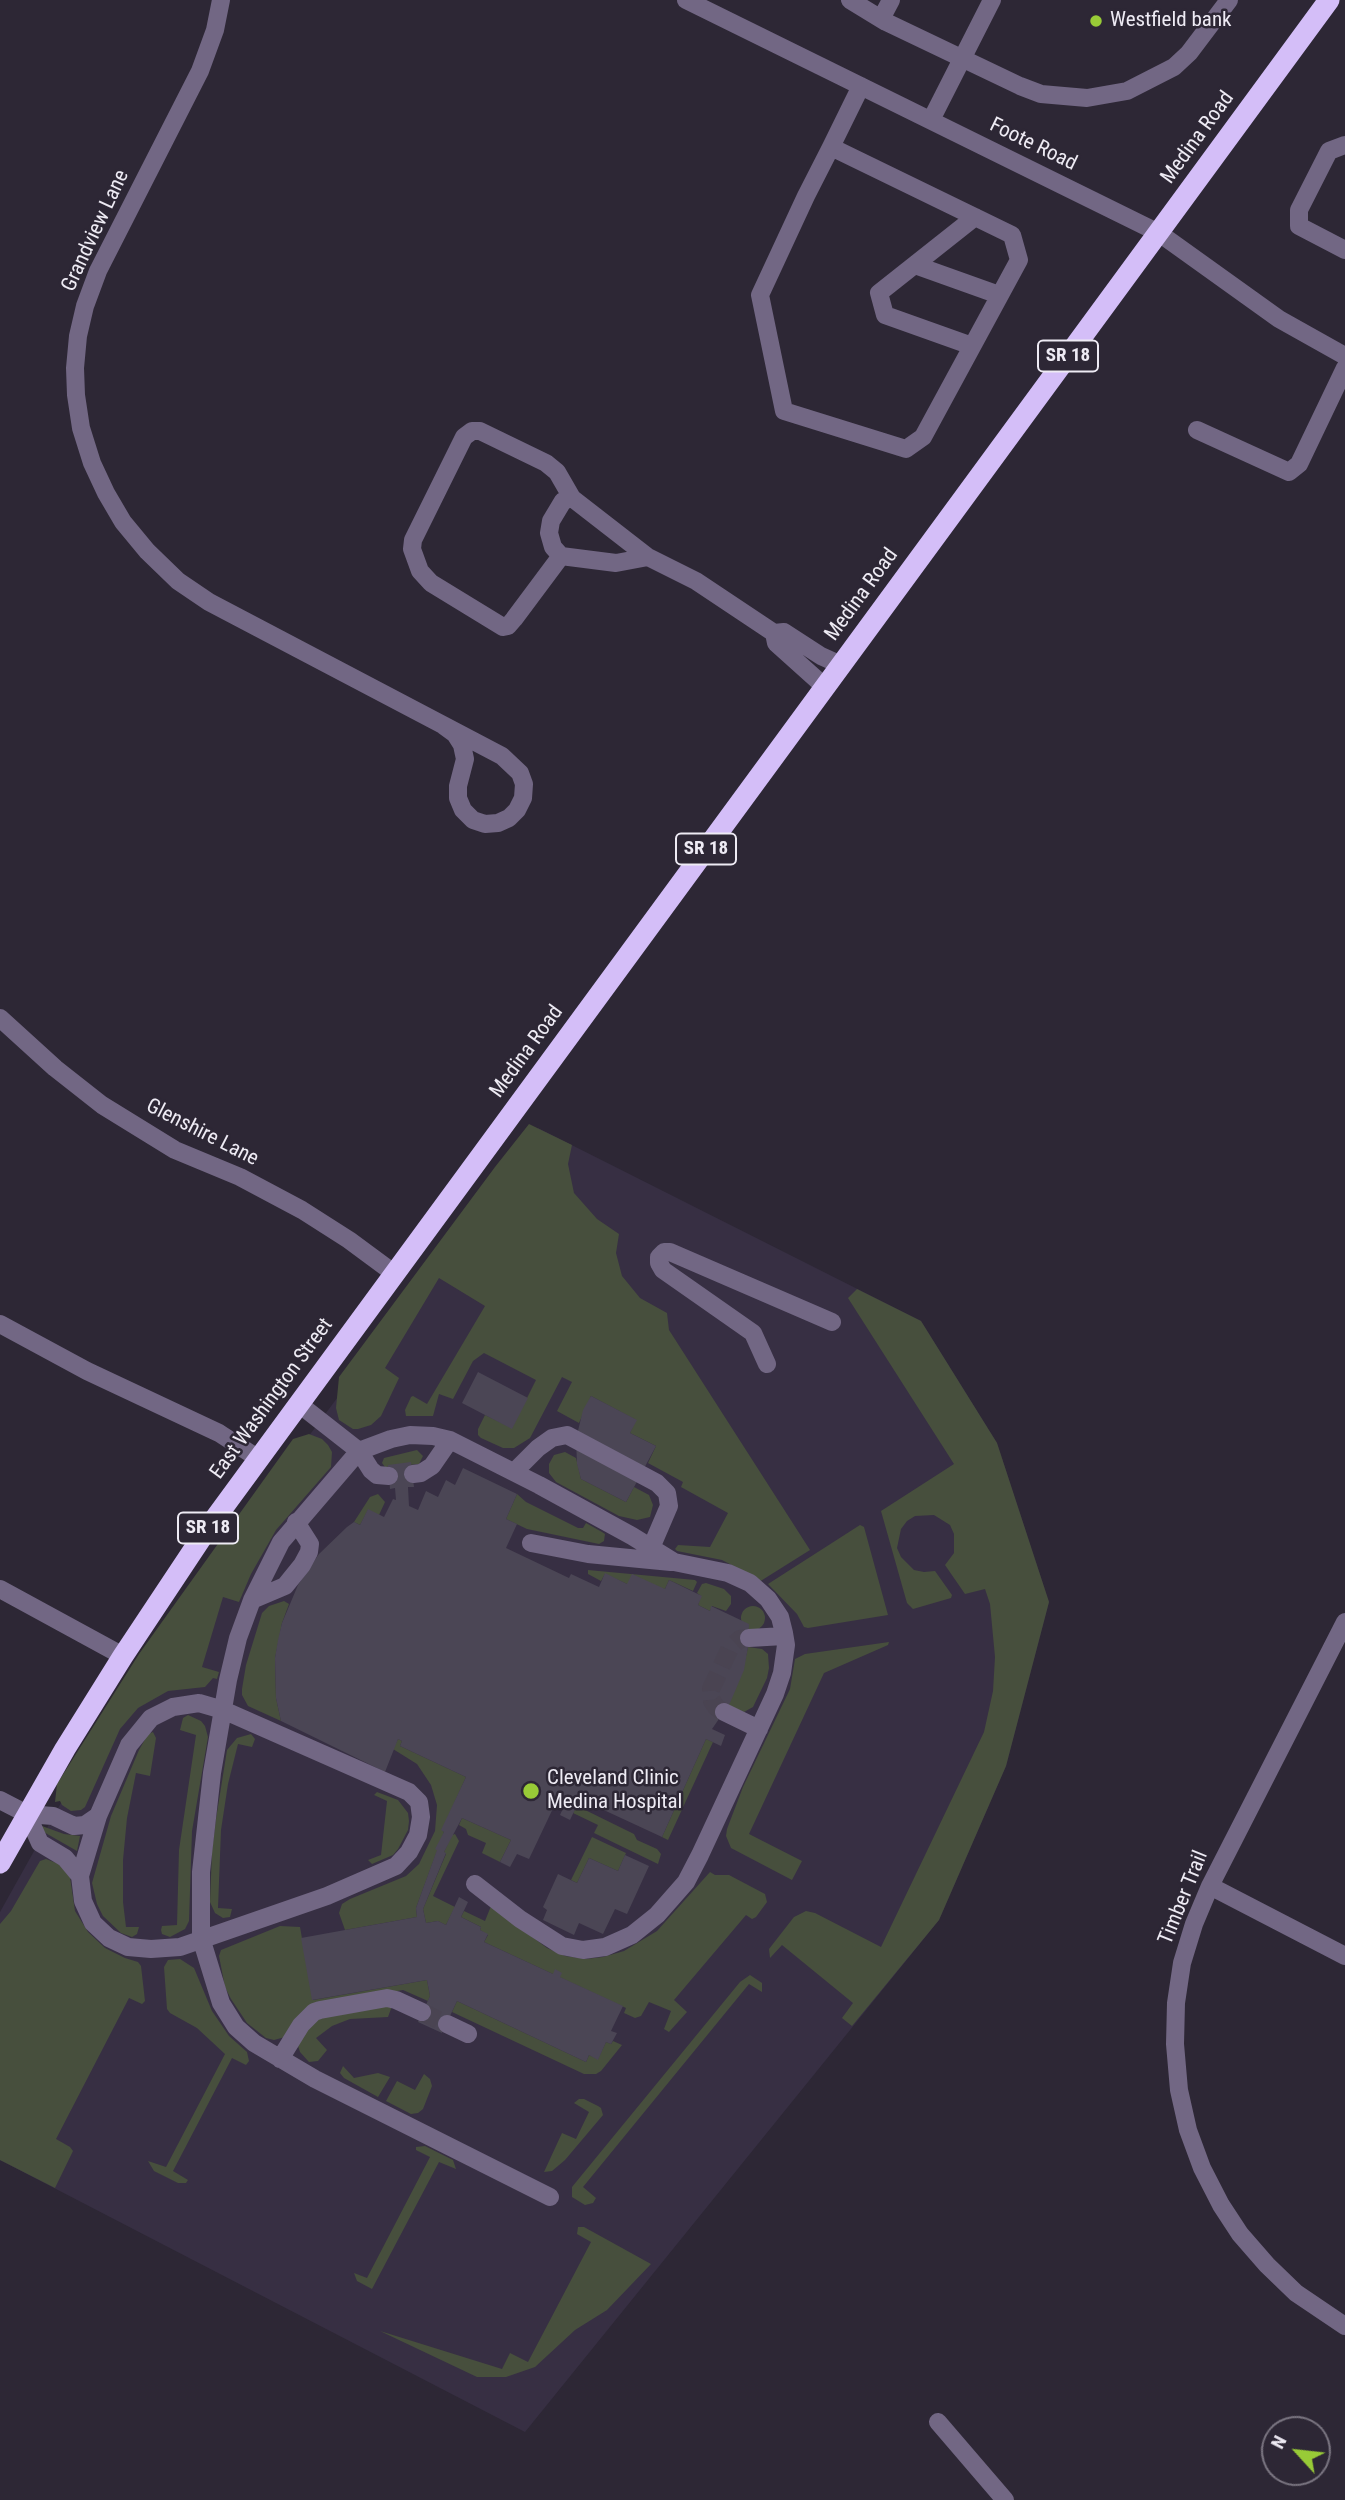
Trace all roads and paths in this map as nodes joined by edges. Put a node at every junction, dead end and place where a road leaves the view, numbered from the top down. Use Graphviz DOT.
graph roads {
  1 [pos="221,0"];
  2 [pos="686,0"];
  3 [pos="850,0"];
  4 [pos="891,0"];
  5 [pos="992,0"];
  6 [pos="1229,0"];
  7 [pos="1329,0"];
  8 [pos="881,19"];
  9 [pos="962,60"];
  10 [pos="862,86"];
  11 [pos="931,120"];
  12 [pos="1345,145"];
  13 [pos="831,147"];
  14 [pos="975,217"];
  15 [pos="1159,233"];
  16 [pos="1345,250"];
  17 [pos="915,264"];
  18 [pos="999,295"];
  19 [pos="972,346"];
  20 [pos="1345,356"];
  21 [pos="1345,368"];
  22 [pos="1196,430"];
  23 [pos="572,498"];
  24 [pos="561,556"];
  25 [pos="648,557"];
  26 [pos="774,633"];
  27 [pos="841,666"];
  28 [pos="825,687"];
  29 [pos="444,726"];
  30 [pos="0,1018"];
  31 [pos="435,1218"];
  32 [pos="395,1273"];
  33 [pos="832,1322"];
  34 [pos="0,1324"];
  35 [pos="768,1364"];
  36 [pos="299,1404"];
  37 [pos="450,1440"];
  38 [pos="359,1451"];
  39 [pos="259,1459"];
  40 [pos="514,1472"];
  41 [pos="413,1474"];
  42 [pos="389,1476"];
  43 [pos="296,1522"];
  44 [pos="531,1543"];
  45 [pos="651,1548"];
  46 [pos="674,1562"];
  47 [pos="0,1589"];
  48 [pos="252,1600"];
  49 [pos="1345,1622"];
  50 [pos="784,1636"];
  51 [pos="749,1638"];
  52 [pos="123,1656"];
  53 [pos="223,1710"];
  54 [pos="724,1712"];
  55 [pos="758,1729"];
  56 [pos="0,1800"];
  57 [pos="27,1814"];
  58 [pos="98,1816"];
  59 [pos="0,1863"];
  60 [pos="80,1876"];
  61 [pos="475,1884"];
  62 [pos="1210,1886"];
  63 [pos="201,1938"];
  64 [pos="1345,1956"];
  65 [pos="422,2012"];
  66 [pos="447,2024"];
  67 [pos="468,2034"];
  68 [pos="280,2059"];
  69 [pos="550,2197"];
  70 [pos="1345,2326"];
  71 [pos="938,2422"];
  72 [pos="1005,2500"];
  1 -- 29 [label="street, Grandview Lane"];
  2 -- 10 [label="street, Foote Road"];
  3 -- 8 [label="street"];
  4 -- 8 [label="street"];
  5 -- 9 [label="street"];
  6 -- 9 [label="street"];
  7 -- 15 [label="highway, Medina Road / SR 18"];
  8 -- 9 [label="street"];
  9 -- 11 [label="street"];
  10 -- 11 [label="street, Foote Road"];
  10 -- 13 [label="street"];
  11 -- 15 [label="street, Foote Road"];
  12 -- 16 [label="street"];
  13 -- 14 [label="street"];
  13 -- 19 [label="street"];
  14 -- 17 [label="street"];
  14 -- 18 [label="street"];
  15 -- 20 [label="street, Foote Road"];
  15 -- 27 [label="highway, Medina Road / SR 18"];
  17 -- 18 [label="street"];
  17 -- 19 [label="street"];
  18 -- 19 [label="street"];
  21 -- 22 [label="street"];
  23 -- 24 [label="street"];
  23 -- 24 [label="street"];
  23 -- 25 [label="street"];
  24 -- 25 [label="street"];
  25 -- 26 [label="street"];
  26 -- 27 [label="street"];
  26 -- 28 [label="street"];
  27 -- 28 [label="highway, Medina Road / SR 18"];
  28 -- 31 [label="highway, Medina Road / SR 18"];
  29 -- 29 [label="street, Grandview Lane"];
  30 -- 32 [label="street, Glenshire Lane"];
  31 -- 32 [label="highway, East Washington Street / SR 18"];
  32 -- 36 [label="highway, East Washington Street / SR 18"];
  33 -- 35 [label="street"];
  34 -- 39 [label="street"];
  36 -- 38 [label="street"];
  36 -- 39 [label="highway, East Washington Street / SR 18"];
  37 -- 38 [label="street"];
  37 -- 40 [label="street"];
  37 -- 41 [label="street"];
  38 -- 42 [label="street"];
  38 -- 43 [label="street"];
  39 -- 52 [label="highway, East Washington Street / SR 18"];
  40 -- 45 [label="street"];
  40 -- 45 [label="street"];
  43 -- 48 [label="street"];
  43 -- 48 [label="street"];
  44 -- 46 [label="street"];
  45 -- 46 [label="street"];
  46 -- 50 [label="street"];
  47 -- 52 [label="street"];
  48 -- 53 [label="street"];
  49 -- 62 [label="street, Timber Trail"];
  50 -- 51 [label="street"];
  50 -- 55 [label="street"];
  52 -- 57 [label="highway, East Washington Street / SR 18"];
  53 -- 58 [label="street"];
  53 -- 63 [label="street"];
  53 -- 63 [label="street"];
  54 -- 55 [label="street"];
  55 -- 61 [label="street"];
  56 -- 57 [label="street"];
  57 -- 58 [label="street"];
  57 -- 59 [label="highway, East Washington Street / SR 18"];
  57 -- 60 [label="street"];
  58 -- 60 [label="street"];
  60 -- 63 [label="street"];
  62 -- 64 [label="street"];
  62 -- 70 [label="street, Timber Trail"];
  63 -- 68 [label="street"];
  65 -- 68 [label="street"];
  66 -- 67 [label="street"];
  68 -- 69 [label="street"];
  71 -- 72 [label="street"];
}
